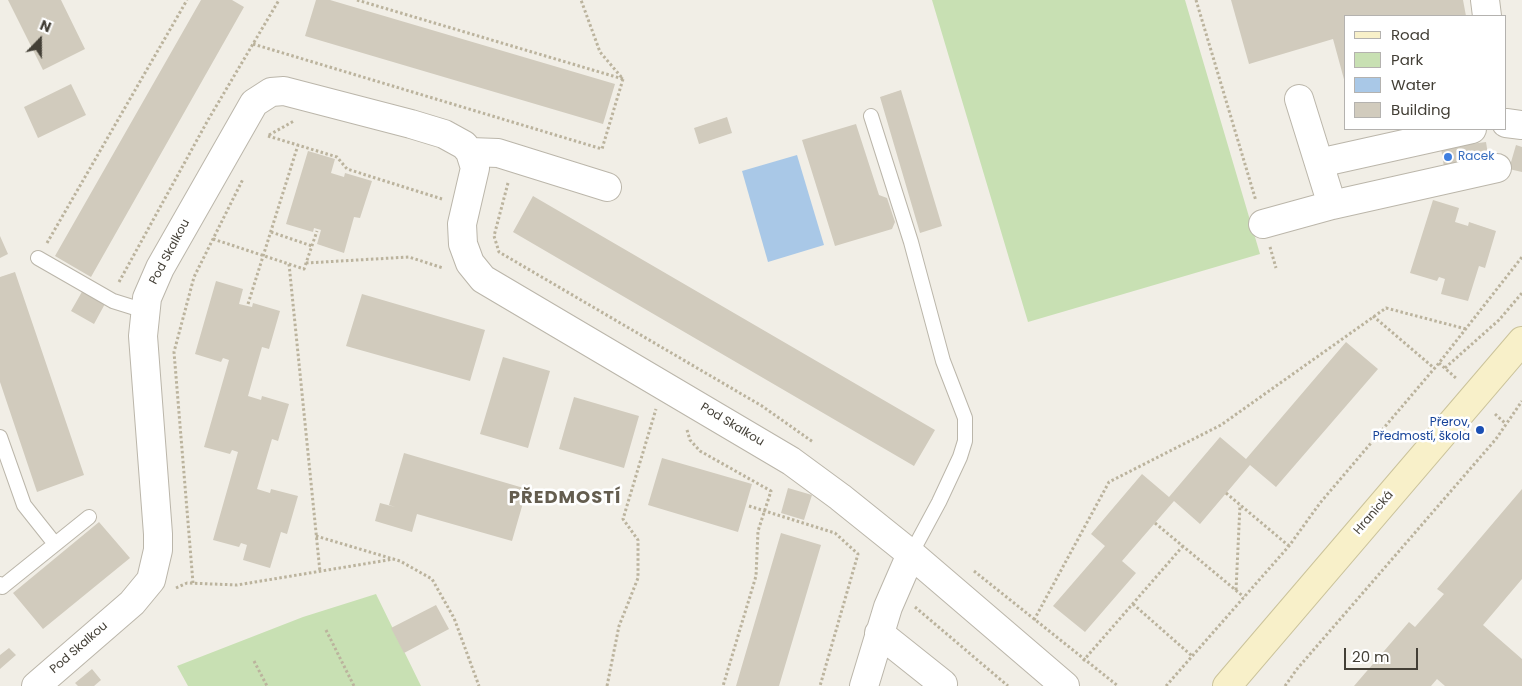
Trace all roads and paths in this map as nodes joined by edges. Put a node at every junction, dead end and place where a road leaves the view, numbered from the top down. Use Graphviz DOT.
graph roads {
  1 [pos="187,0"];
  2 [pos="279,0"];
  3 [pos="357,0"];
  4 [pos="581,0"];
  5 [pos="1196,0"];
  6 [pos="1485,0"];
  7 [pos="1487,15"];
  8 [pos="253,44"];
  9 [pos="623,79"];
  10 [pos="1299,99"];
  11 [pos="871,116"];
  12 [pos="297,120"];
  13 [pos="1507,123"];
  14 [pos="1522,125"];
  15 [pos="1468,130"];
  16 [pos="262,142"];
  17 [pos="298,145"];
  18 [pos="470,152"];
  19 [pos="1319,164"];
  20 [pos="1496,168"];
  21 [pos="244,178"];
  22 [pos="607,187"];
  23 [pos="1332,205"];
  24 [pos="1263,224"];
  25 [pos="317,231"];
  26 [pos="271,232"];
  27 [pos="213,239"];
  28 [pos="312,246"];
  29 [pos="263,256"];
  30 [pos="38,258"];
  31 [pos="1522,258"];
  32 [pos="306,263"];
  33 [pos="289,264"];
  34 [pos="444,269"];
  35 [pos="1522,293"];
  36 [pos="110,299"];
  37 [pos="248,304"];
  38 [pos="145,311"];
  39 [pos="1373,316"];
  40 [pos="1466,330"];
  41 [pos="1522,341"];
  42 [pos="1434,368"];
  43 [pos="1445,368"];
  44 [pos="659,400"];
  45 [pos="1522,401"];
  46 [pos="0,437"];
  47 [pos="771,491"];
  48 [pos="1226,493"];
  49 [pos="1240,505"];
  50 [pos="749,506"];
  51 [pos="765,511"];
  52 [pos="89,517"];
  53 [pos="1155,523"];
  54 [pos="316,536"];
  55 [pos="55,544"];
  56 [pos="1184,546"];
  57 [pos="1289,546"];
  58 [pos="911,554"];
  59 [pos="394,559"];
  60 [pos="320,572"];
  61 [pos="187,583"];
  62 [pos="193,583"];
  63 [pos="0,584"];
  64 [pos="895,590"];
  65 [pos="1236,590"];
  66 [pos="1244,596"];
  67 [pos="1133,604"];
  68 [pos="326,630"];
  69 [pos="879,633"];
  70 [pos="1020,647"];
  71 [pos="1192,656"];
  72 [pos="254,660"];
  73 [pos="1064,685"];
  74 [pos="36,686"];
  75 [pos="267,686"];
  76 [pos="354,686"];
  77 [pos="479,686"];
  78 [pos="607,686"];
  79 [pos="723,686"];
  80 [pos="820,686"];
  81 [pos="864,686"];
  82 [pos="942,686"];
  83 [pos="1008,686"];
  84 [pos="1166,686"];
  85 [pos="1227,686"];
  86 [pos="1285,686"];
  1 -- 30 [label="path"];
  2 -- 8 [label="path"];
  3 -- 9 [label="path"];
  4 -- 9 [label="path"];
  5 -- 24 [label="path"];
  6 -- 7 [label="street"];
  8 -- 9 [label="path"];
  8 -- 36 [label="path"];
  10 -- 19 [label="street"];
  11 -- 58 [label="lane"];
  12 -- 16 [label="path"];
  13 -- 14 [label="street"];
  15 -- 19 [label="street"];
  17 -- 26 [label="path"];
  18 -- 22 [label="street"];
  18 -- 38 [label="street, Pod Skalkou"];
  18 -- 58 [label="street, Pod Skalkou"];
  19 -- 23 [label="street"];
  20 -- 23 [label="street"];
  21 -- 27 [label="path"];
  23 -- 24 [label="street"];
  25 -- 28 [label="path"];
  26 -- 28 [label="path"];
  26 -- 29 [label="path"];
  27 -- 29 [label="path"];
  27 -- 62 [label="path"];
  28 -- 32 [label="path"];
  29 -- 33 [label="path"];
  29 -- 37 [label="path"];
  30 -- 36 [label="lane"];
  31 -- 40 [label="path"];
  32 -- 33 [label="path"];
  32 -- 34 [label="path"];
  33 -- 54 [label="path"];
  35 -- 43 [label="path"];
  36 -- 38 [label="lane"];
  38 -- 74 [label="street, Pod Skalkou"];
  39 -- 40 [label="path"];
  39 -- 42 [label="path"];
  39 -- 70 [label="path"];
  40 -- 42 [label="path"];
  41 -- 85 [label="main road, Hranická"];
  42 -- 57 [label="path"];
  44 -- 78 [label="path"];
  45 -- 86 [label="path"];
  46 -- 55 [label="lane"];
  47 -- 51 [label="path"];
  48 -- 49 [label="path"];
  49 -- 57 [label="path"];
  49 -- 65 [label="path"];
  50 -- 51 [label="path"];
  51 -- 79 [label="path"];
  51 -- 80 [label="path"];
  52 -- 55 [label="lane"];
  53 -- 56 [label="path"];
  54 -- 59 [label="path"];
  54 -- 60 [label="path"];
  55 -- 63 [label="lane"];
  56 -- 65 [label="path"];
  56 -- 67 [label="path"];
  57 -- 66 [label="path"];
  58 -- 64 [label="street"];
  58 -- 70 [label="street, Pod Skalkou"];
  59 -- 60 [label="path"];
  59 -- 77 [label="path"];
  60 -- 62 [label="path"];
  61 -- 62 [label="path"];
  64 -- 69 [label="street"];
  64 -- 83 [label="path"];
  65 -- 66 [label="path"];
  66 -- 71 [label="path"];
  67 -- 71 [label="path"];
  67 -- 73 [label="path"];
  68 -- 76 [label="path"];
  69 -- 81 [label="street"];
  69 -- 82 [label="street"];
  70 -- 73 [label="street, Pod Skalkou"];
  71 -- 84 [label="path"];
  72 -- 75 [label="path"];
}
